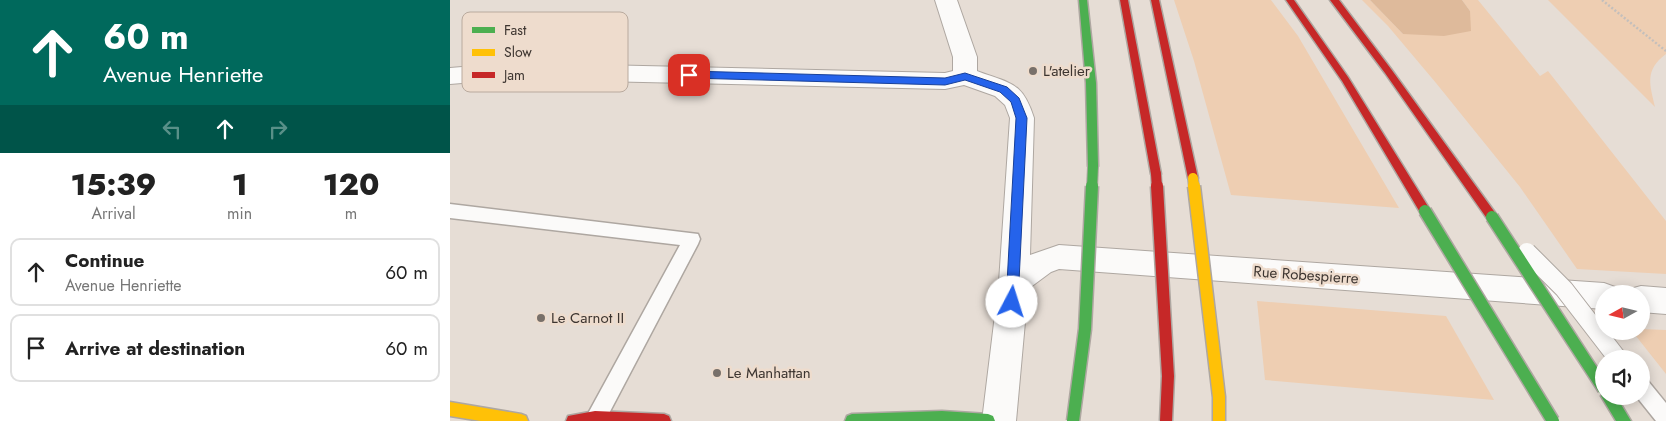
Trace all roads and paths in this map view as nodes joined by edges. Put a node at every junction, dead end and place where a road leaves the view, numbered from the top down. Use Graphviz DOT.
graph roads {
  1 [pos="946,0"];
  2 [pos="1083,0"];
  3 [pos="1124,0"];
  4 [pos="1155,0"];
  5 [pos="1290,0"];
  6 [pos="1334,0"];
  7 [pos="1602,0"];
  8 [pos="1666,51"];
  9 [pos="628,73"];
  10 [pos="965,76"];
  11 [pos="450,211"];
  12 [pos="1492,217"];
  13 [pos="1014,282"];
  14 [pos="1595,295"];
  15 [pos="1650,299"];
  16 [pos="1666,300"];
  17 [pos="1611,350"];
  18 [pos="1595,375"];
  19 [pos="1650,399"];
  20 [pos="1614,405"];
  21 [pos="450,409"];
  22 [pos="1666,418"];
  23 [pos="595,420"];
  24 [pos="521,421"];
  25 [pos="573,421"];
  26 [pos="664,421"];
  27 [pos="852,421"];
  28 [pos="988,421"];
  29 [pos="999,421"];
  30 [pos="1073,421"];
  31 [pos="1166,421"];
  32 [pos="1219,421"];
  33 [pos="1553,421"];
  34 [pos="1624,421"];
  1 -- 10 [label="street"];
  2 -- 30 [label="main road, bridge"];
  3 -- 31 [label="main road, bridge"];
  4 -- 32 [label="main road, bridge"];
  5 -- 33 [label="main road, bridge"];
  6 -- 12 [label="main road"];
  7 -- 8 [label="path"];
  9 -- 10 [label="street"];
  10 -- 13 [label="street"];
  11 -- 23 [label="lane"];
  12 -- 17 [label="lane, bridge"];
  12 -- 18 [label="main road, bridge"];
  13 -- 14 [label="street, Rue Robespierre"];
  13 -- 29 [label="street"];
  15 -- 16 [label="street"];
  19 -- 22 [label="lane"];
  20 -- 34 [label="main road"];
  21 -- 24 [label="main road"];
  23 -- 25 [label="main road"];
  23 -- 26 [label="main road"];
  27 -- 28 [label="main road"];
}
